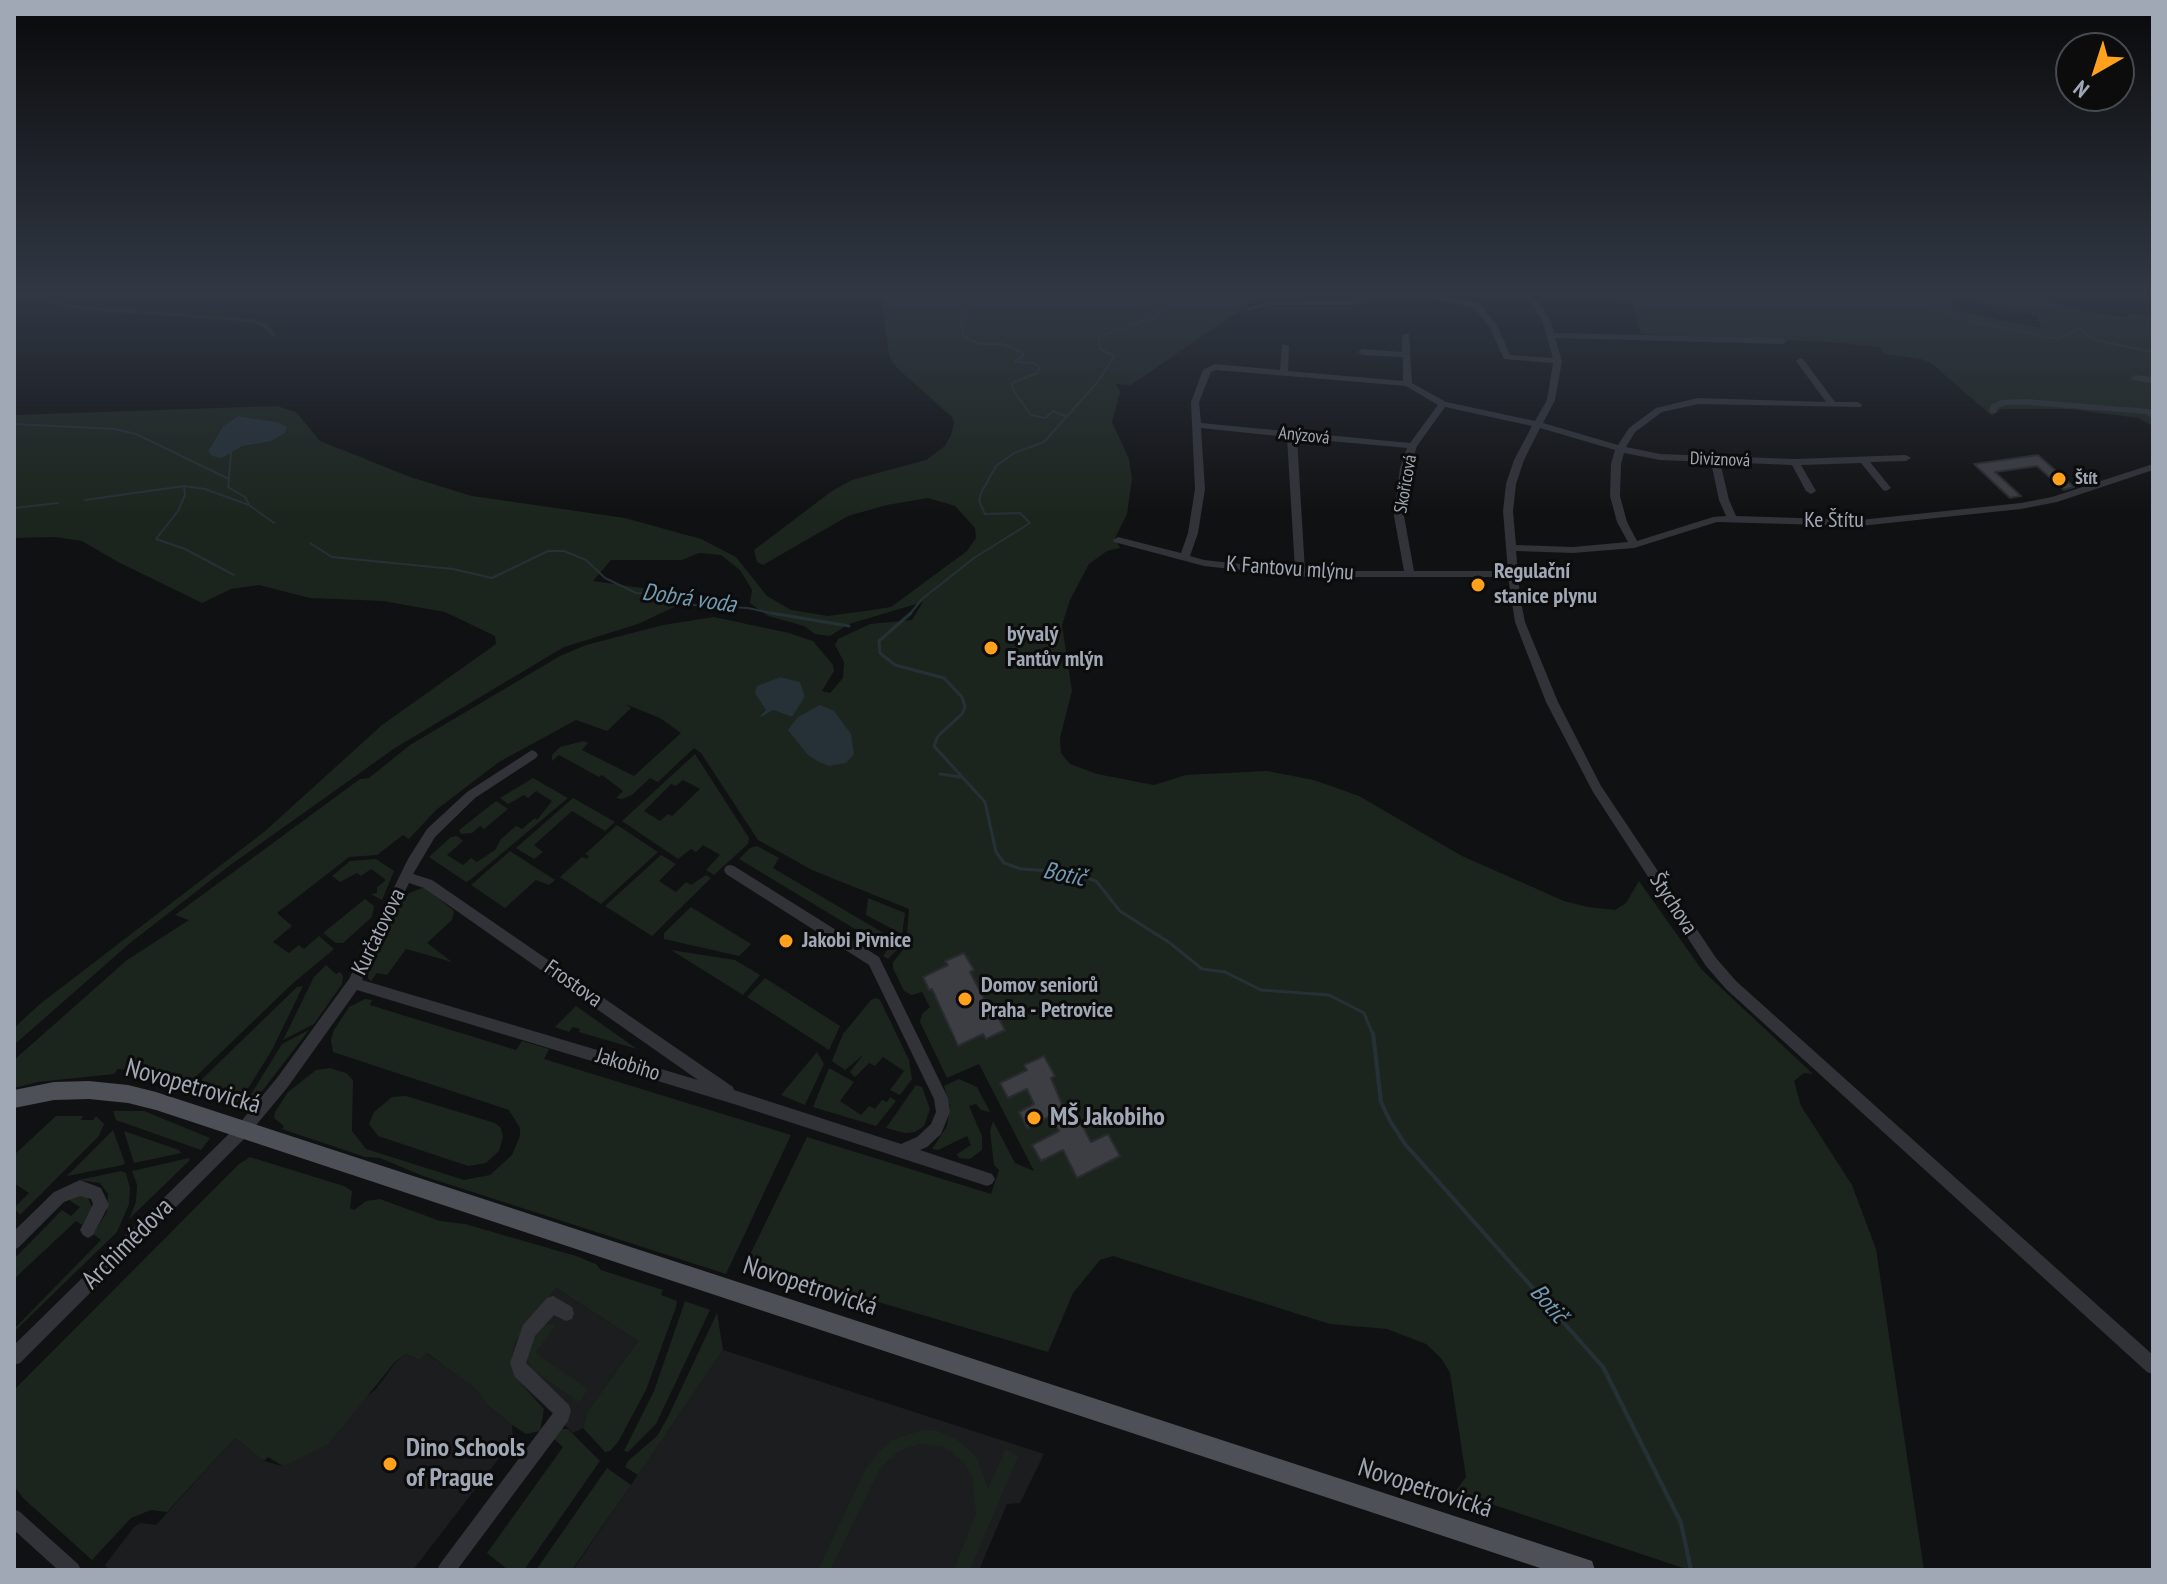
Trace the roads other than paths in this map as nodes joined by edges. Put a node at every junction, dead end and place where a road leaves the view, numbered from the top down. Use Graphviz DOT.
graph roads {
  1 [pos="1210,369"];
  2 [pos="1234,369"];
  3 [pos="1284,369"];
  4 [pos="1407,369"];
  5 [pos="1557,369"];
  6 [pos="1806,369"];
  7 [pos="1284,374"];
  8 [pos="2135,378"];
  9 [pos="2153,380"];
  10 [pos="1408,384"];
  11 [pos="1443,404"];
  12 [pos="1832,404"];
  13 [pos="1858,405"];
  14 [pos="1993,411"];
  15 [pos="2153,416"];
  16 [pos="1197,425"];
  17 [pos="1539,425"];
  18 [pos="1292,436"];
  19 [pos="1412,446"];
  20 [pos="1620,449"];
  21 [pos="1906,458"];
  22 [pos="1863,459"];
  23 [pos="1715,460"];
  24 [pos="1795,462"];
  25 [pos="2153,467"];
  26 [pos="1886,488"];
  27 [pos="1811,491"];
  28 [pos="1732,518"];
  29 [pos="1118,540"];
  30 [pos="1634,545"];
  31 [pos="1513,548"];
  32 [pos="1184,558"];
  33 [pos="1409,572"];
  34 [pos="1300,574"];
  35 [pos="1513,574"];
  36 [pos="532,755"];
  37 [pos="730,870"];
  38 [pos="406,877"];
  39 [pos="354,983"];
  40 [pos="737,1098"];
  41 [pos="14,1099"];
  42 [pos="243,1130"];
  43 [pos="901,1151"];
  44 [pos="987,1179"];
  45 [pos="88,1230"];
  46 [pos="14,1242"];
  47 [pos="566,1313"];
  48 [pos="14,1357"];
  49 [pos="2153,1366"];
  50 [pos="14,1518"];
  51 [pos="72,1570"];
  52 [pos="446,1570"];
  53 [pos="1583,1570"];
  1 -- 16 [label="street"];
  2 -- 7 [label="street"];
  3 -- 7 [label="street"];
  4 -- 10 [label="street"];
  5 -- 17 [label="street, Štychova"];
  6 -- 12 [label="street"];
  7 -- 10 [label="street"];
  8 -- 9 [label="street"];
  10 -- 11 [label="street, Diviznová"];
  11 -- 17 [label="street, Diviznová"];
  11 -- 19 [label="street, Skořicová"];
  12 -- 13 [label="street"];
  12 -- 20 [label="street"];
  14 -- 15 [label="street"];
  16 -- 18 [label="street, Anýzová"];
  16 -- 32 [label="street"];
  17 -- 20 [label="street, Diviznová"];
  17 -- 31 [label="street, Štychova"];
  18 -- 19 [label="street, Anýzová"];
  18 -- 34 [label="street"];
  19 -- 33 [label="street, Skořicová"];
  20 -- 23 [label="street, Diviznová"];
  20 -- 30 [label="street"];
  21 -- 22 [label="street, Diviznová"];
  22 -- 24 [label="street, Diviznová"];
  22 -- 26 [label="street"];
  23 -- 24 [label="street, Diviznová"];
  23 -- 28 [label="street"];
  24 -- 27 [label="street"];
  25 -- 28 [label="street, Ke Štítu"];
  28 -- 30 [label="street, Ke Štítu"];
  29 -- 32 [label="street, K Fantovu mlýnu"];
  30 -- 31 [label="street, Ke Štítu"];
  31 -- 35 [label="street, Štychova"];
  32 -- 34 [label="street, K Fantovu mlýnu"];
  33 -- 34 [label="street, K Fantovu mlýnu"];
  33 -- 35 [label="street, K Fantovu mlýnu"];
  35 -- 49 [label="street, Štychova"];
  36 -- 38 [label="street, Kurčatovova"];
  37 -- 43 [label="street"];
  38 -- 39 [label="street, Kurčatovova"];
  38 -- 40 [label="street, Frostova"];
  39 -- 40 [label="street, Jakobiho"];
  39 -- 42 [label="street, Kurčatovova"];
  40 -- 43 [label="street, Jakobiho"];
  41 -- 42 [label="main road, Novopetrovická"];
  42 -- 48 [label="street, Archimédova"];
  42 -- 53 [label="main road, Novopetrovická"];
  43 -- 44 [label="street, Jakobiho"];
  45 -- 46 [label="street"];
  47 -- 52 [label="street"];
  50 -- 51 [label="street"];
}
